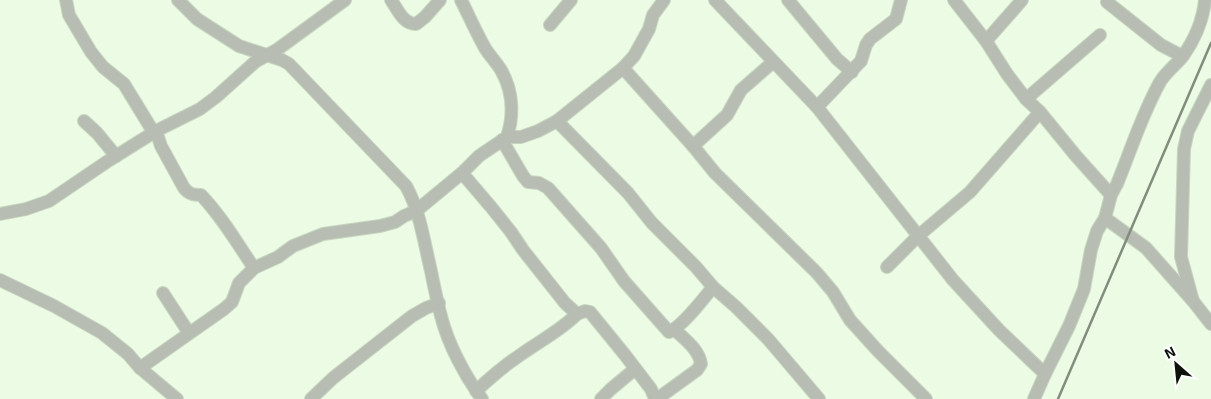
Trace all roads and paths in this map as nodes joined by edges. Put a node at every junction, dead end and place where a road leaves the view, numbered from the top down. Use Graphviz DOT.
graph roads {
  1 [pos="66,0"];
  2 [pos="178,0"];
  3 [pos="345,0"];
  4 [pos="391,0"];
  5 [pos="440,0"];
  6 [pos="461,0"];
  7 [pos="571,0"];
  8 [pos="664,0"];
  9 [pos="715,0"];
  10 [pos="788,0"];
  11 [pos="901,0"];
  12 [pos="954,0"];
  13 [pos="1022,0"];
  14 [pos="1205,0"];
  15 [pos="1107,2"];
  16 [pos="550,25"];
  17 [pos="1100,35"];
  18 [pos="986,41"];
  19 [pos="266,56"];
  20 [pos="1182,56"];
  21 [pos="773,62"];
  22 [pos="623,68"];
  23 [pos="852,72"];
  24 [pos="1211,85"];
  25 [pos="1026,99"];
  26 [pos="817,107"];
  27 [pos="1040,112"];
  28 [pos="84,120"];
  29 [pos="557,121"];
  30 [pos="155,132"];
  31 [pos="504,139"];
  32 [pos="693,146"];
  33 [pos="116,156"];
  34 [pos="462,173"];
  35 [pos="1111,195"];
  36 [pos="416,211"];
  37 [pos="0,214"];
  38 [pos="1105,218"];
  39 [pos="918,236"];
  40 [pos="887,266"];
  41 [pos="254,268"];
  42 [pos="0,280"];
  43 [pos="713,287"];
  44 [pos="163,293"];
  45 [pos="1193,301"];
  46 [pos="439,302"];
  47 [pos="577,314"];
  48 [pos="1211,324"];
  49 [pos="674,329"];
  50 [pos="189,333"];
  51 [pos="140,368"];
  52 [pos="634,369"];
  53 [pos="1045,374"];
  54 [pos="479,395"];
  55 [pos="175,399"];
  56 [pos="310,399"];
  57 [pos="601,399"];
  58 [pos="656,399"];
  59 [pos="819,399"];
  60 [pos="926,399"];
  61 [pos="1034,399"];
  1 -- 30 [label="street"];
  2 -- 19 [label="street"];
  3 -- 19 [label="street"];
  4 -- 5 [label="street"];
  6 -- 31 [label="street"];
  7 -- 16 [label="street"];
  8 -- 22 [label="street"];
  9 -- 21 [label="street"];
  10 -- 23 [label="street"];
  11 -- 23 [label="street"];
  12 -- 18 [label="street"];
  13 -- 18 [label="street"];
  14 -- 20 [label="street"];
  15 -- 20 [label="street"];
  17 -- 25 [label="street"];
  18 -- 25 [label="street"];
  19 -- 30 [label="street"];
  19 -- 36 [label="street"];
  20 -- 35 [label="street"];
  21 -- 26 [label="street"];
  21 -- 32 [label="street"];
  22 -- 29 [label="street"];
  22 -- 32 [label="street"];
  23 -- 26 [label="street"];
  24 -- 45 [label="street"];
  25 -- 27 [label="street"];
  26 -- 39 [label="street"];
  27 -- 35 [label="street"];
  27 -- 39 [label="street"];
  28 -- 33 [label="street"];
  29 -- 31 [label="street"];
  29 -- 43 [label="street"];
  30 -- 33 [label="street"];
  30 -- 41 [label="street"];
  31 -- 34 [label="street"];
  31 -- 49 [label="street"];
  32 -- 60 [label="street"];
  33 -- 37 [label="street"];
  34 -- 36 [label="street"];
  34 -- 47 [label="street"];
  35 -- 38 [label="street"];
  36 -- 41 [label="street"];
  36 -- 46 [label="street"];
  38 -- 45 [label="street"];
  38 -- 53 [label="street"];
  39 -- 40 [label="street"];
  39 -- 53 [label="street"];
  41 -- 50 [label="street"];
  42 -- 51 [label="street"];
  43 -- 49 [label="street"];
  43 -- 59 [label="street"];
  44 -- 50 [label="street"];
  45 -- 48 [label="street"];
  46 -- 54 [label="street"];
  46 -- 56 [label="street"];
  47 -- 52 [label="street"];
  47 -- 54 [label="street"];
  49 -- 58 [label="street"];
  50 -- 51 [label="street"];
  51 -- 55 [label="street"];
  52 -- 57 [label="street"];
  52 -- 58 [label="street"];
  53 -- 61 [label="street"];
}
